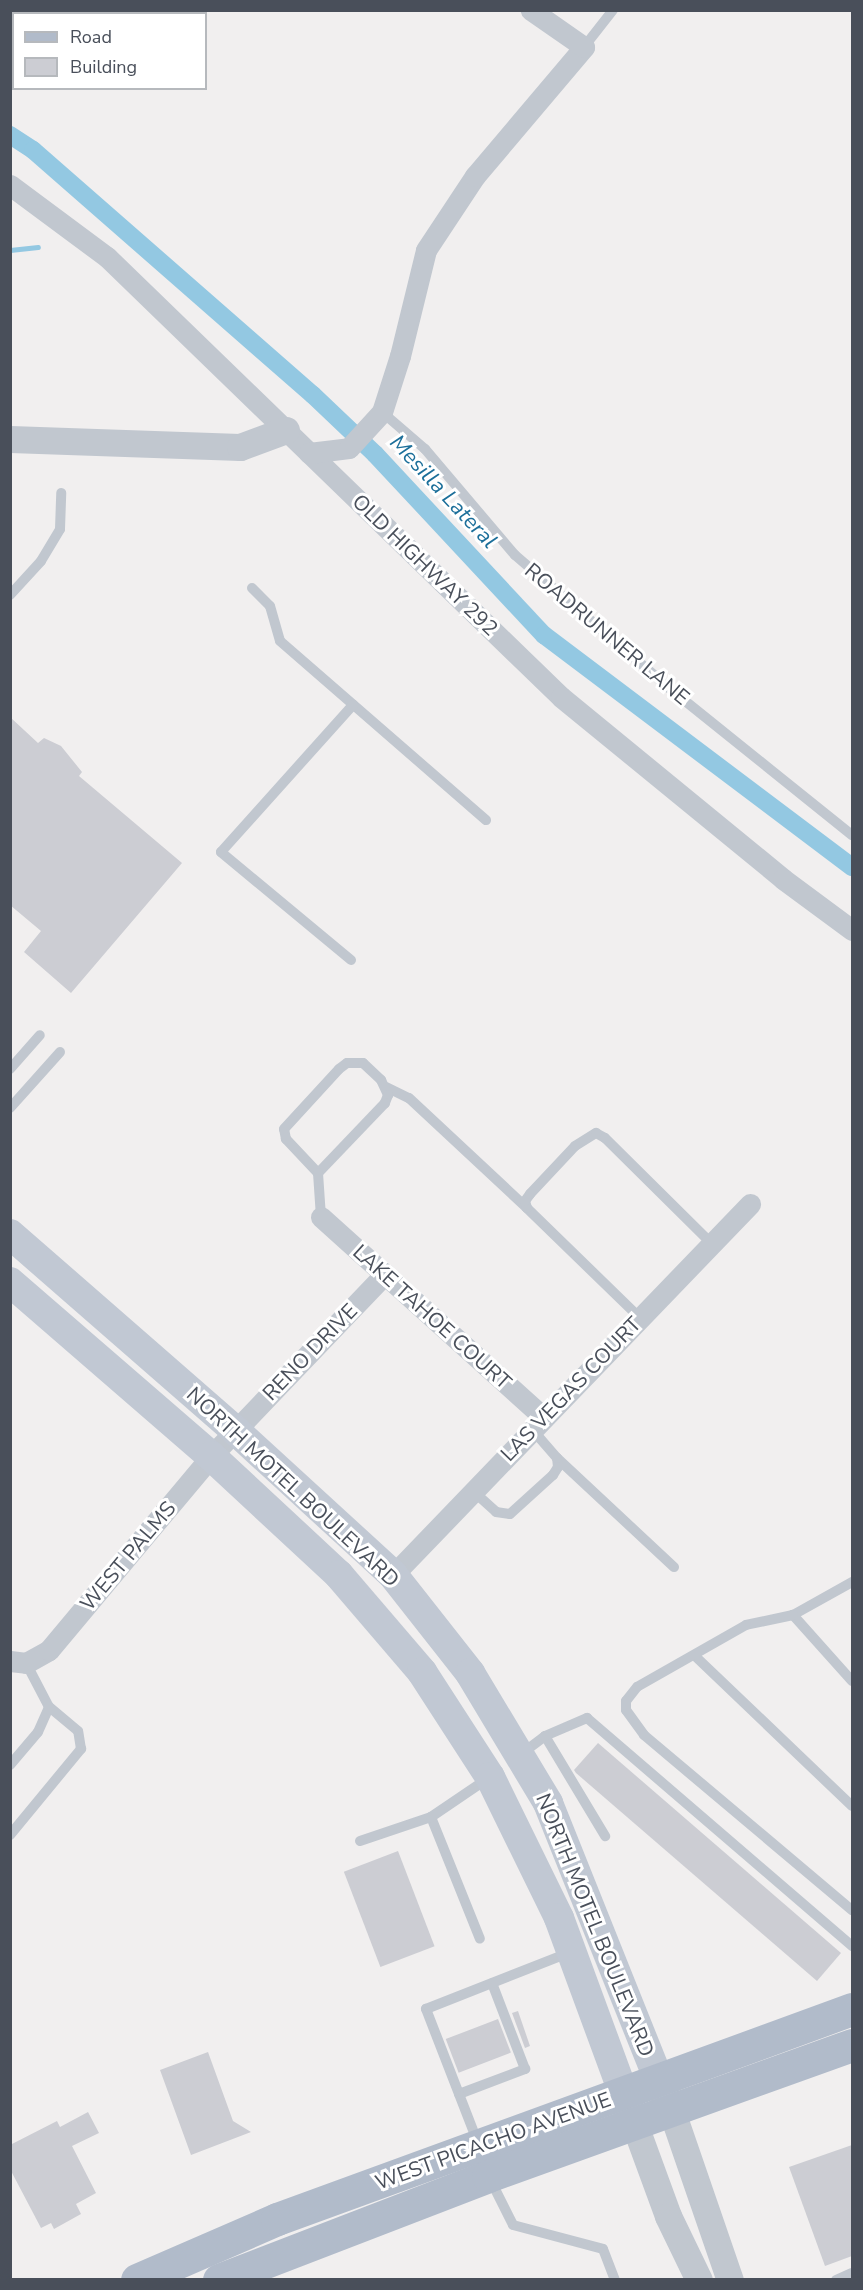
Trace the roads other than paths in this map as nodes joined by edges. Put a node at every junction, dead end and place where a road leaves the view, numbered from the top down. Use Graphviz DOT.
graph roads {
  1 [pos="531,10"];
  2 [pos="613,10"];
  3 [pos="584,47"];
  4 [pos="10,184"];
  5 [pos="377,416"];
  6 [pos="286,430"];
  7 [pos="10,439"];
  8 [pos="309,453"];
  9 [pos="61,493"];
  10 [pos="252,588"];
  11 [pos="10,595"];
  12 [pos="353,705"];
  13 [pos="486,820"];
  14 [pos="852,835"];
  15 [pos="852,930"];
  16 [pos="351,960"];
  17 [pos="40,1035"];
  18 [pos="60,1052"];
  19 [pos="10,1069"];
  20 [pos="386,1087"];
  21 [pos="10,1108"];
  22 [pos="318,1173"];
  23 [pos="750,1204"];
  24 [pos="528,1208"];
  25 [pos="321,1217"];
  26 [pos="10,1234"];
  27 [pos="712,1244"];
  28 [pos="385,1274"];
  29 [pos="10,1282"];
  30 [pos="640,1318"];
  31 [pos="538,1424"];
  32 [pos="236,1431"];
  33 [pos="211,1456"];
  34 [pos="557,1458"];
  35 [pos="473,1491"];
  36 [pos="674,1567"];
  37 [pos="393,1575"];
  38 [pos="852,1582"];
  39 [pos="793,1615"];
  40 [pos="695,1656"];
  41 [pos="18,1662"];
  42 [pos="852,1681"];
  43 [pos="49,1707"];
  44 [pos="545,1736"];
  45 [pos="520,1755"];
  46 [pos="10,1765"];
  47 [pos="490,1777"];
  48 [pos="852,1806"];
  49 [pos="431,1817"];
  50 [pos="10,1835"];
  51 [pos="605,1836"];
  52 [pos="360,1841"];
  53 [pos="852,1910"];
  54 [pos="480,1940"];
  55 [pos="852,1946"];
  56 [pos="571,1952"];
  57 [pos="492,1983"];
  58 [pos="852,2009"];
  59 [pos="852,2045"];
  60 [pos="459,2094"];
  61 [pos="665,2096"];
  62 [pos="629,2109"];
  63 [pos="484,2161"];
  64 [pos="277,2218"];
  65 [pos="289,2252"];
  66 [pos="852,2273"];
  67 [pos="137,2280"];
  68 [pos="219,2280"];
  69 [pos="615,2280"];
  70 [pos="699,2280"];
  71 [pos="730,2280"];
  72 [pos="836,2280"];
  1 -- 3 [label="street"];
  2 -- 3 [label="lane"];
  3 -- 5 [label="street"];
  4 -- 6 [label="street, OLD HIGHWAY 292"];
  5 -- 8 [label="street"];
  5 -- 14 [label="lane, ROADRUNNER LANE"];
  6 -- 7 [label="street"];
  6 -- 8 [label="street, OLD HIGHWAY 292"];
  8 -- 15 [label="street, OLD HIGHWAY 292"];
  9 -- 11 [label="lane"];
  10 -- 12 [label="lane"];
  12 -- 13 [label="lane"];
  12 -- 16 [label="lane"];
  17 -- 19 [label="lane"];
  18 -- 21 [label="lane"];
  20 -- 22 [label="lane"];
  20 -- 22 [label="lane"];
  20 -- 24 [label="lane"];
  22 -- 25 [label="lane"];
  23 -- 27 [label="street, LAS VEGAS COURT"];
  24 -- 27 [label="lane"];
  24 -- 30 [label="lane"];
  25 -- 28 [label="street, LAKE TAHOE COURT"];
  26 -- 32 [label="main road, NORTH MOTEL BOULEVARD"];
  27 -- 30 [label="street, LAS VEGAS COURT"];
  28 -- 31 [label="street, LAKE TAHOE COURT"];
  28 -- 32 [label="street, RENO DRIVE"];
  29 -- 33 [label="main road, NORTH MOTEL BOULEVARD"];
  30 -- 31 [label="street, LAS VEGAS COURT"];
  31 -- 34 [label="lane"];
  31 -- 35 [label="street, LAS VEGAS COURT"];
  32 -- 33 [label="street, WEST PALMS"];
  32 -- 37 [label="main road, NORTH MOTEL BOULEVARD"];
  33 -- 41 [label="street, WEST PALMS"];
  33 -- 47 [label="main road, NORTH MOTEL BOULEVARD"];
  34 -- 35 [label="lane"];
  34 -- 36 [label="lane"];
  35 -- 37 [label="street, LAS VEGAS COURT"];
  37 -- 45 [label="main road, NORTH MOTEL BOULEVARD"];
  38 -- 39 [label="lane"];
  39 -- 40 [label="lane"];
  39 -- 42 [label="lane"];
  40 -- 48 [label="lane"];
  40 -- 53 [label="lane"];
  41 -- 43 [label="lane"];
  43 -- 46 [label="lane"];
  43 -- 50 [label="lane"];
  44 -- 45 [label="lane"];
  44 -- 51 [label="lane"];
  44 -- 55 [label="lane"];
  45 -- 47 [label="main road"];
  45 -- 61 [label="main road, NORTH MOTEL BOULEVARD"];
  47 -- 49 [label="lane"];
  47 -- 56 [label="main road, NORTH MOTEL BOULEVARD"];
  49 -- 52 [label="lane"];
  49 -- 54 [label="lane"];
  56 -- 57 [label="lane"];
  56 -- 62 [label="main road, NORTH MOTEL BOULEVARD"];
  57 -- 60 [label="lane"];
  57 -- 60 [label="lane"];
  58 -- 61 [label="main road, WEST PICACHO AVENUE"];
  59 -- 61 [label="main road, WEST PICACHO AVENUE"];
  60 -- 63 [label="lane"];
  61 -- 62 [label="main road, WEST PICACHO AVENUE"];
  61 -- 71 [label="street, NORTH MOTEL BOULEVARD"];
  62 -- 63 [label="main road, WEST PICACHO AVENUE"];
  62 -- 70 [label="street, NORTH MOTEL BOULEVARD"];
  63 -- 64 [label="main road, WEST PICACHO AVENUE"];
  63 -- 65 [label="main road, WEST PICACHO AVENUE"];
  63 -- 69 [label="lane"];
  64 -- 65 [label="main road"];
  64 -- 67 [label="main road, WEST PICACHO AVENUE"];
  65 -- 68 [label="main road, WEST PICACHO AVENUE"];
  66 -- 72 [label="lane"];
}
